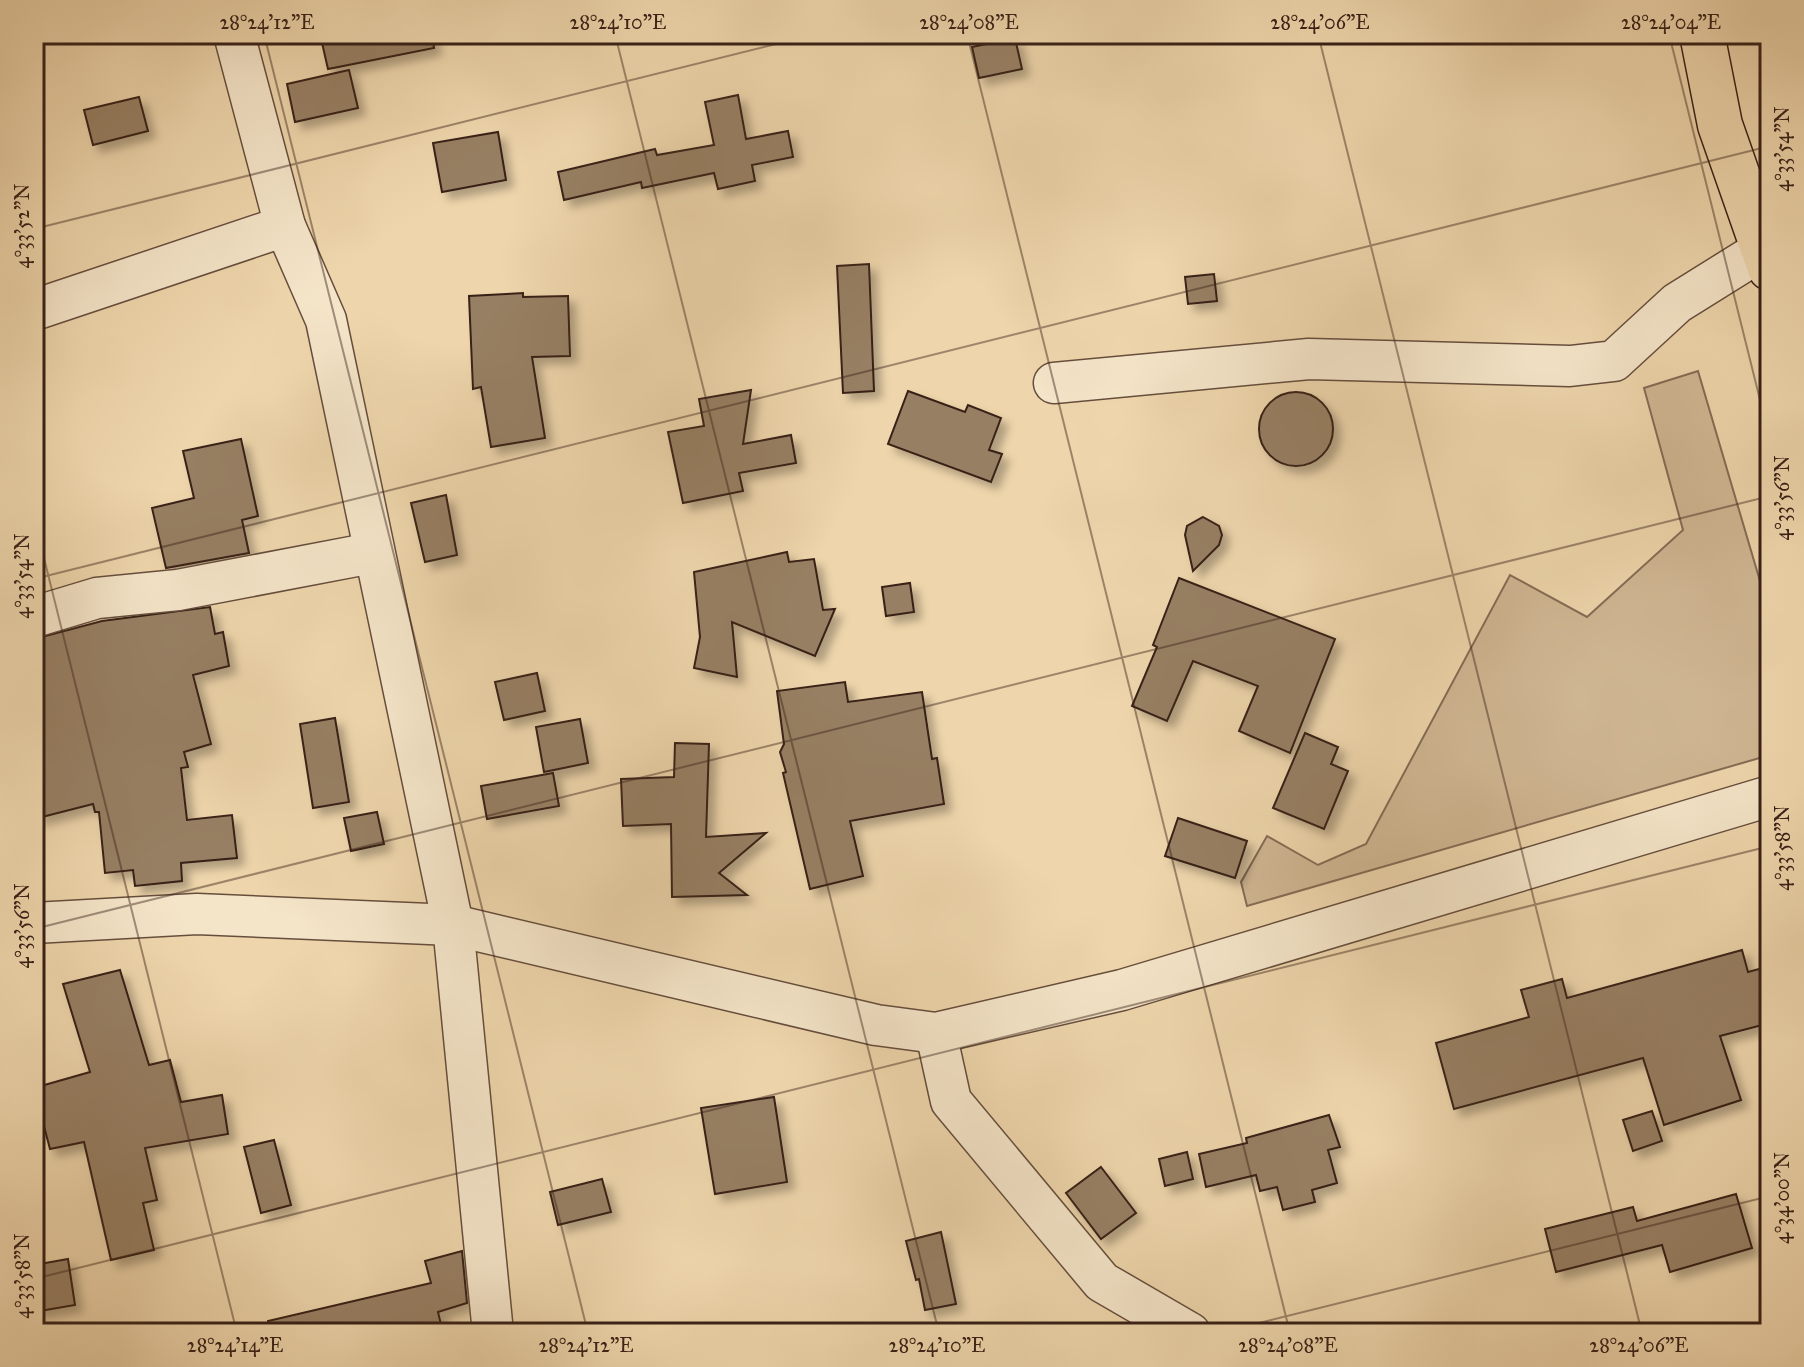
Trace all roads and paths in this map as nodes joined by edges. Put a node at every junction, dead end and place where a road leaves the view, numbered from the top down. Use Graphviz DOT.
graph roads {
  1 [pos="234,34"];
  2 [pos="1702,34"];
  3 [pos="285,226"];
  4 [pos="1766,259"];
  5 [pos="34,310"];
  6 [pos="1054,383"];
  7 [pos="372,553"];
  8 [pos="34,617"];
  9 [pos="1770,796"];
  10 [pos="34,923"];
  11 [pos="453,925"];
  12 [pos="936,1033"];
  13 [pos="493,1333"];
  14 [pos="1190,1333"];
  1 -- 3 [label="street"];
  2 -- 4 [label="main road"];
  3 -- 5 [label="street"];
  3 -- 7 [label="street"];
  4 -- 6 [label="street"];
  7 -- 8 [label="street"];
  7 -- 11 [label="street"];
  9 -- 12 [label="street"];
  10 -- 11 [label="street"];
  11 -- 12 [label="street"];
  11 -- 13 [label="street"];
  12 -- 14 [label="street"];
}
